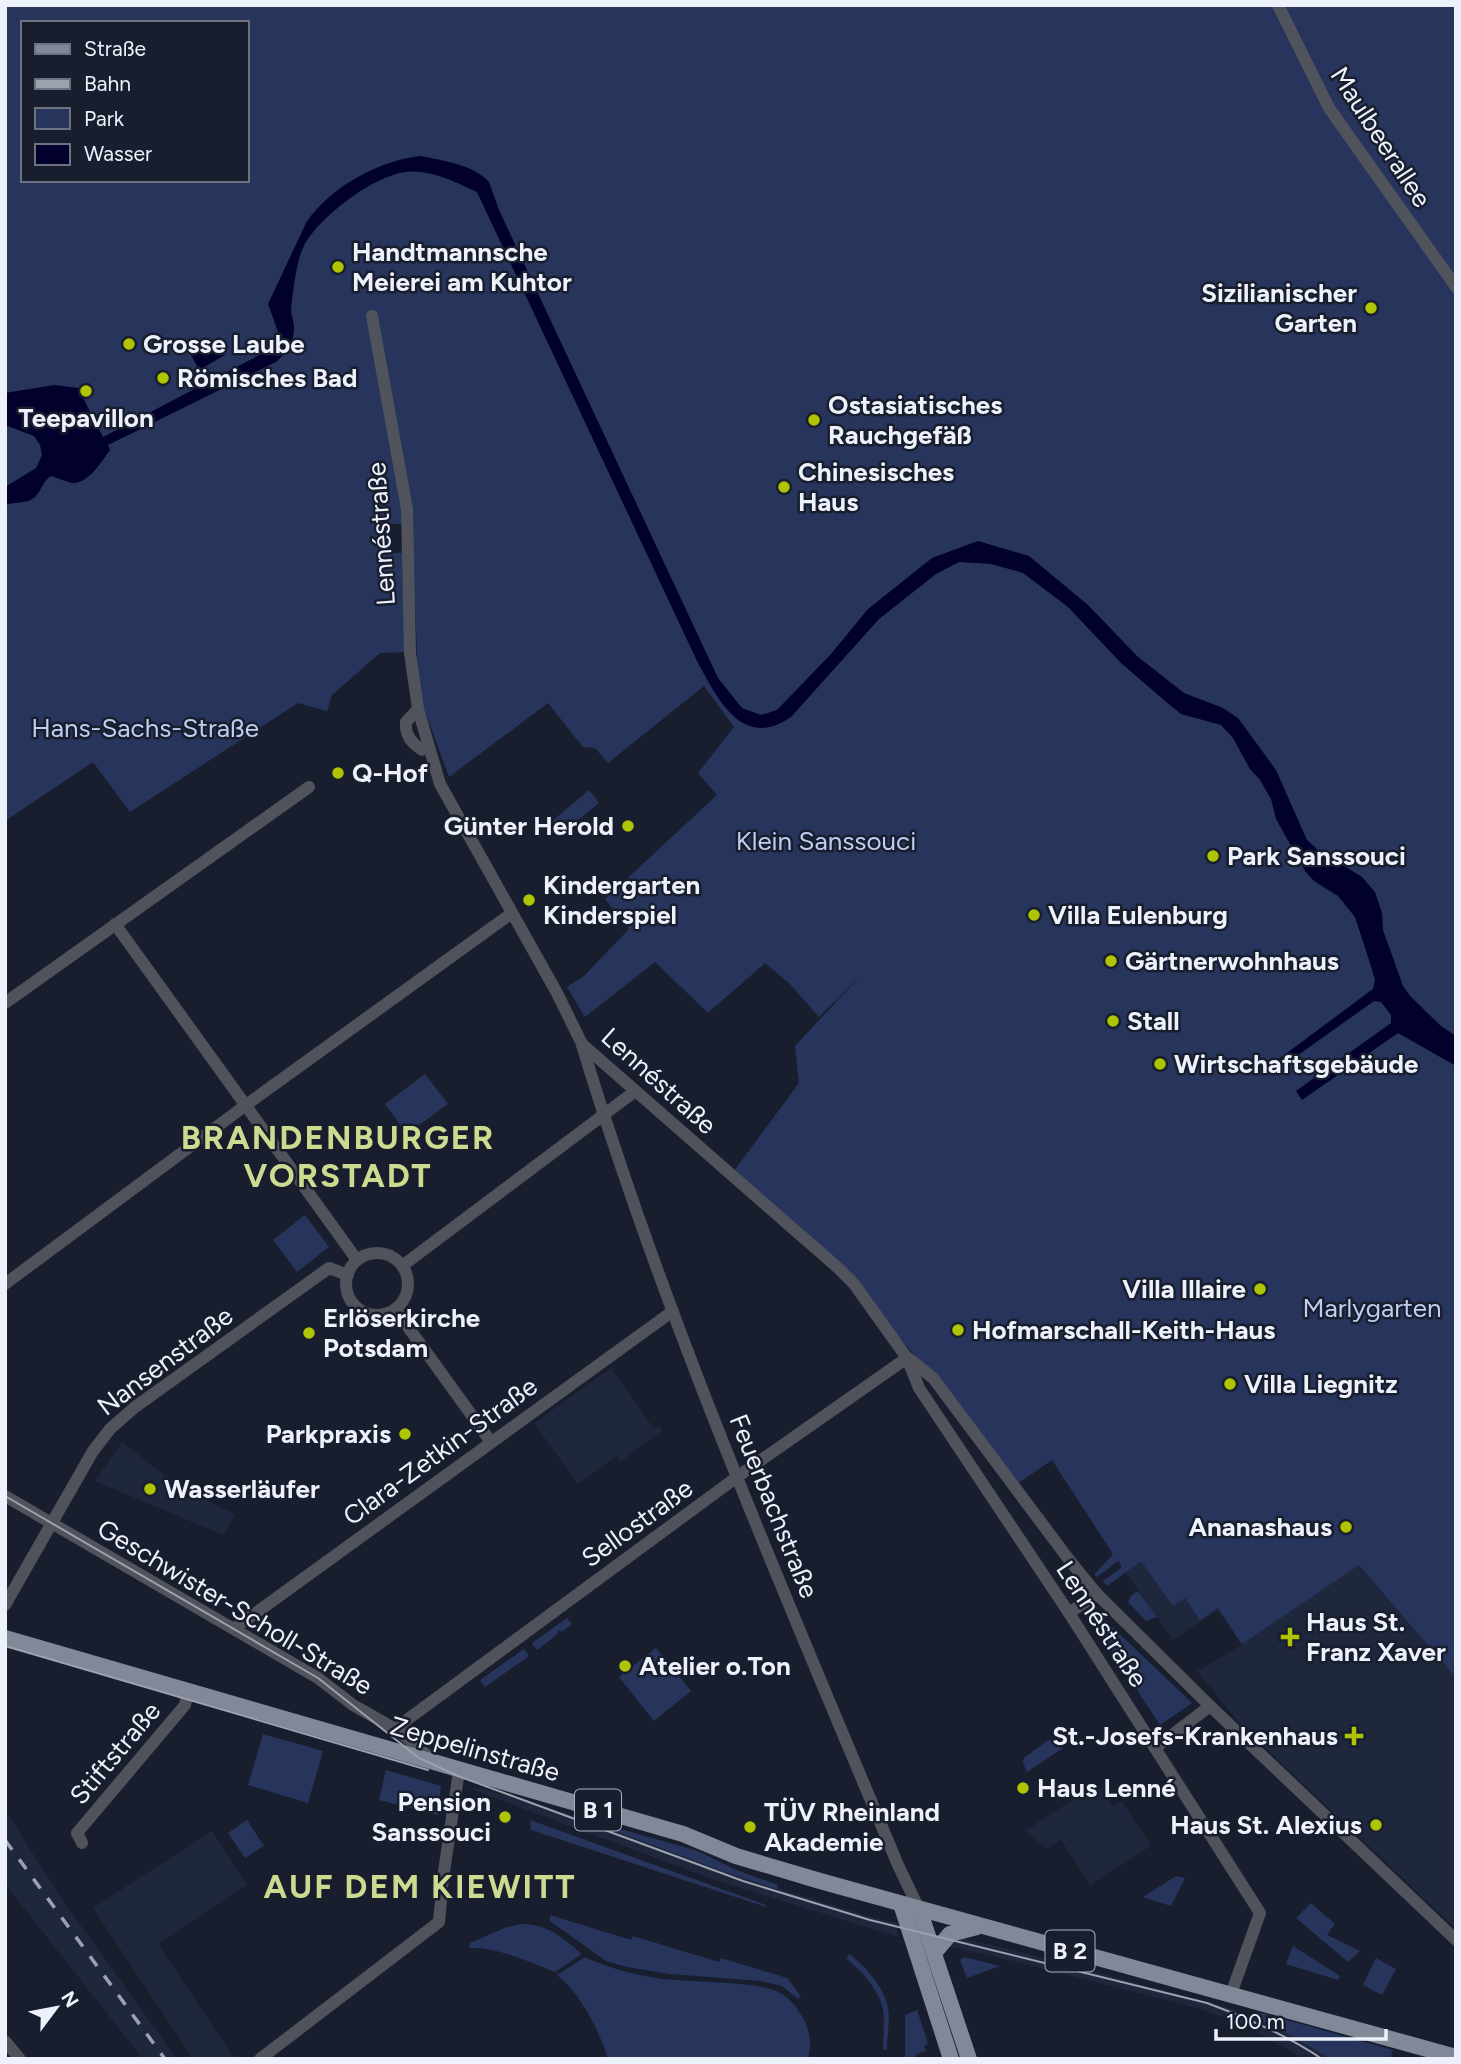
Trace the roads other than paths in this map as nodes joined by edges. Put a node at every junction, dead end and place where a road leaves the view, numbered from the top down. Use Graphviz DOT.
graph roads {
  1 [pos="1278,5"];
  2 [pos="1456,288"];
  3 [pos="372,316"];
  4 [pos="418,709"];
  5 [pos="421,752"];
  6 [pos="309,787"];
  7 [pos="512,913"];
  8 [pos="115,924"];
  9 [pos="5,1003"];
  10 [pos="582,1044"];
  11 [pos="635,1092"];
  12 [pos="246,1105"];
  13 [pos="603,1115"];
  14 [pos="357,1261"];
  15 [pos="402,1266"];
  16 [pos="348,1275"];
  17 [pos="5,1284"];
  18 [pos="395,1309"];
  19 [pos="673,1311"];
  20 [pos="907,1358"];
  21 [pos="491,1442"];
  22 [pos="737,1477"];
  23 [pos="5,1496"];
  24 [pos="51,1522"];
  25 [pos="1097,1594"];
  26 [pos="5,1605"];
  27 [pos="1069,1613"];
  28 [pos="235,1628"];
  29 [pos="5,1637"];
  30 [pos="188,1691"];
  31 [pos="1210,1706"];
  32 [pos="397,1730"];
  33 [pos="1155,1748"];
  34 [pos="436,1763"];
  35 [pos="459,1771"];
  36 [pos="82,1843"];
  37 [pos="901,1904"];
  38 [pos="919,1909"];
  39 [pos="979,1926"];
  40 [pos="1456,1940"];
  41 [pos="934,1954"];
  42 [pos="1231,1994"];
  43 [pos="5,2041"];
  44 [pos="1456,2057"];
  45 [pos="20,2059"];
  46 [pos="260,2059"];
  47 [pos="951,2059"];
  48 [pos="969,2059"];
  1 -- 2 [label="street, Maulbeerallee"];
  3 -- 4 [label="street, Lennéstraße"];
  4 -- 5 [label="street, Lennéstraße"];
  4 -- 5 [label="street, Lennéstraße"];
  5 -- 7 [label="street, Lennéstraße"];
  6 -- 8 [label="street"];
  7 -- 10 [label="street, Lennéstraße"];
  7 -- 12 [label="street"];
  8 -- 9 [label="street"];
  8 -- 12 [label="street"];
  10 -- 11 [label="street, Lennéstraße"];
  10 -- 13 [label="street, Feuerbachstraße"];
  11 -- 13 [label="street"];
  11 -- 20 [label="street, Lennéstraße"];
  12 -- 14 [label="street"];
  12 -- 17 [label="street"];
  13 -- 15 [label="street"];
  13 -- 19 [label="street, Feuerbachstraße"];
  14 -- 15 [label="street"];
  14 -- 16 [label="street"];
  15 -- 18 [label="street"];
  16 -- 18 [label="street"];
  16 -- 24 [label="street, Nansenstraße"];
  18 -- 21 [label="street"];
  19 -- 21 [label="street, Clara-Zetkin-Straße"];
  19 -- 22 [label="street, Feuerbachstraße"];
  20 -- 22 [label="street, Sellostraße"];
  20 -- 25 [label="street, Lennéstraße"];
  20 -- 27 [label="street, Lennéstraße"];
  21 -- 28 [label="street, Clara-Zetkin-Straße"];
  22 -- 32 [label="street, Sellostraße"];
  22 -- 38 [label="street, Feuerbachstraße"];
  23 -- 24 [label="street, Geschwister-Scholl-Straße"];
  24 -- 26 [label="street, Nansenstraße"];
  24 -- 28 [label="street, Geschwister-Scholl-Straße"];
  25 -- 27 [label="street"];
  25 -- 31 [label="street, Lennéstraße"];
  27 -- 33 [label="street, Lennéstraße"];
  28 -- 32 [label="street, Geschwister-Scholl-Straße"];
  29 -- 30 [label="main road, Zeppelinstraße / B 1"];
  30 -- 34 [label="main road, Zeppelinstraße / B 1"];
  30 -- 36 [label="street, Stiftstraße"];
  31 -- 33 [label="street"];
  31 -- 40 [label="street, Lennéstraße"];
  32 -- 34 [label="street, Geschwister-Scholl-Straße"];
  33 -- 42 [label="street, Lennéstraße"];
  34 -- 35 [label="main road, Zeppelinstraße / B 1"];
  35 -- 37 [label="main road, Zeppelinstraße / B 1"];
  35 -- 46 [label="street"];
  37 -- 38 [label="main road, Zeppelinstraße / B 1"];
  37 -- 47 [label="main road"];
  38 -- 39 [label="main road, Zeppelinstraße / B 2"];
  38 -- 41 [label="main road"];
  39 -- 41 [label="main road"];
  39 -- 42 [label="main road, Zeppelinstraße / B 2"];
  41 -- 48 [label="main road"];
  42 -- 44 [label="main road, Zeppelinstraße / B 2"];
  43 -- 45 [label="street"];
}
